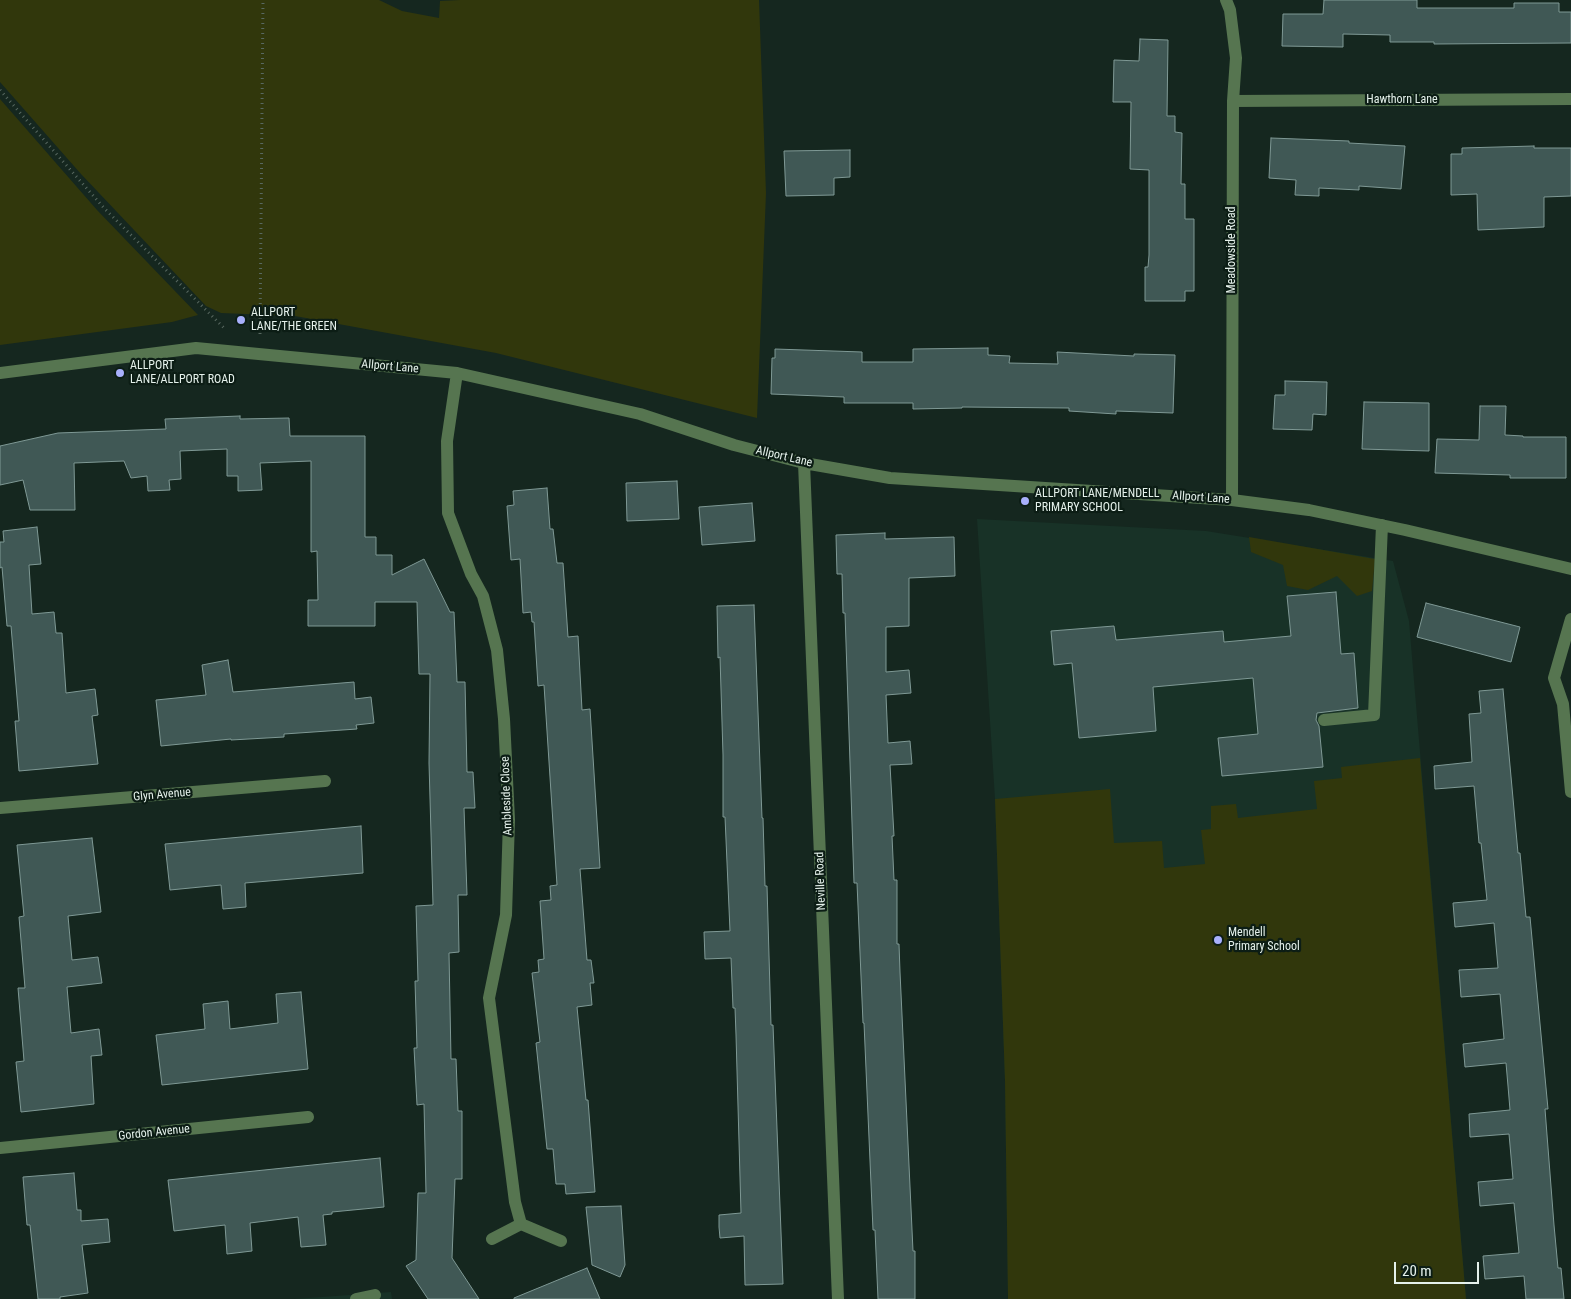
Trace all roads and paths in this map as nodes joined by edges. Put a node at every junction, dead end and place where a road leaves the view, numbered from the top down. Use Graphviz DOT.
graph roads {
  1 [pos="263,0"];
  2 [pos="1226,0"];
  3 [pos="0,90"];
  4 [pos="1571,99"];
  5 [pos="1233,102"];
  6 [pos="255,354"];
  7 [pos="0,373"];
  8 [pos="457,373"];
  9 [pos="804,462"];
  10 [pos="1232,500"];
  11 [pos="1382,525"];
  12 [pos="1571,569"];
  13 [pos="1571,619"];
  14 [pos="1324,720"];
  15 [pos="325,781"];
  16 [pos="1571,792"];
  17 [pos="0,808"];
  18 [pos="308,1117"];
  19 [pos="0,1148"];
  20 [pos="521,1224"];
  21 [pos="492,1239"];
  22 [pos="561,1241"];
  23 [pos="375,1295"];
  24 [pos="356,1299"];
  25 [pos="838,1299"];
  1 -- 6 [label="path"];
  2 -- 5 [label="street, Meadowside Road"];
  3 -- 6 [label="path"];
  4 -- 5 [label="street, Hawthorn Lane"];
  5 -- 10 [label="street, Meadowside Road"];
  6 -- 7 [label="street, Allport Lane"];
  6 -- 8 [label="street, Allport Lane"];
  8 -- 9 [label="street, Allport Lane"];
  8 -- 20 [label="street, Ambleside Close"];
  9 -- 10 [label="street, Allport Lane"];
  9 -- 25 [label="street, Neville Road"];
  10 -- 11 [label="street, Allport Lane"];
  11 -- 12 [label="street, Allport Lane"];
  11 -- 14 [label="street"];
  13 -- 16 [label="street"];
  15 -- 17 [label="street, Glyn Avenue"];
  18 -- 19 [label="street, Gordon Avenue"];
  20 -- 21 [label="street"];
  20 -- 22 [label="street"];
  23 -- 24 [label="street"];
}
